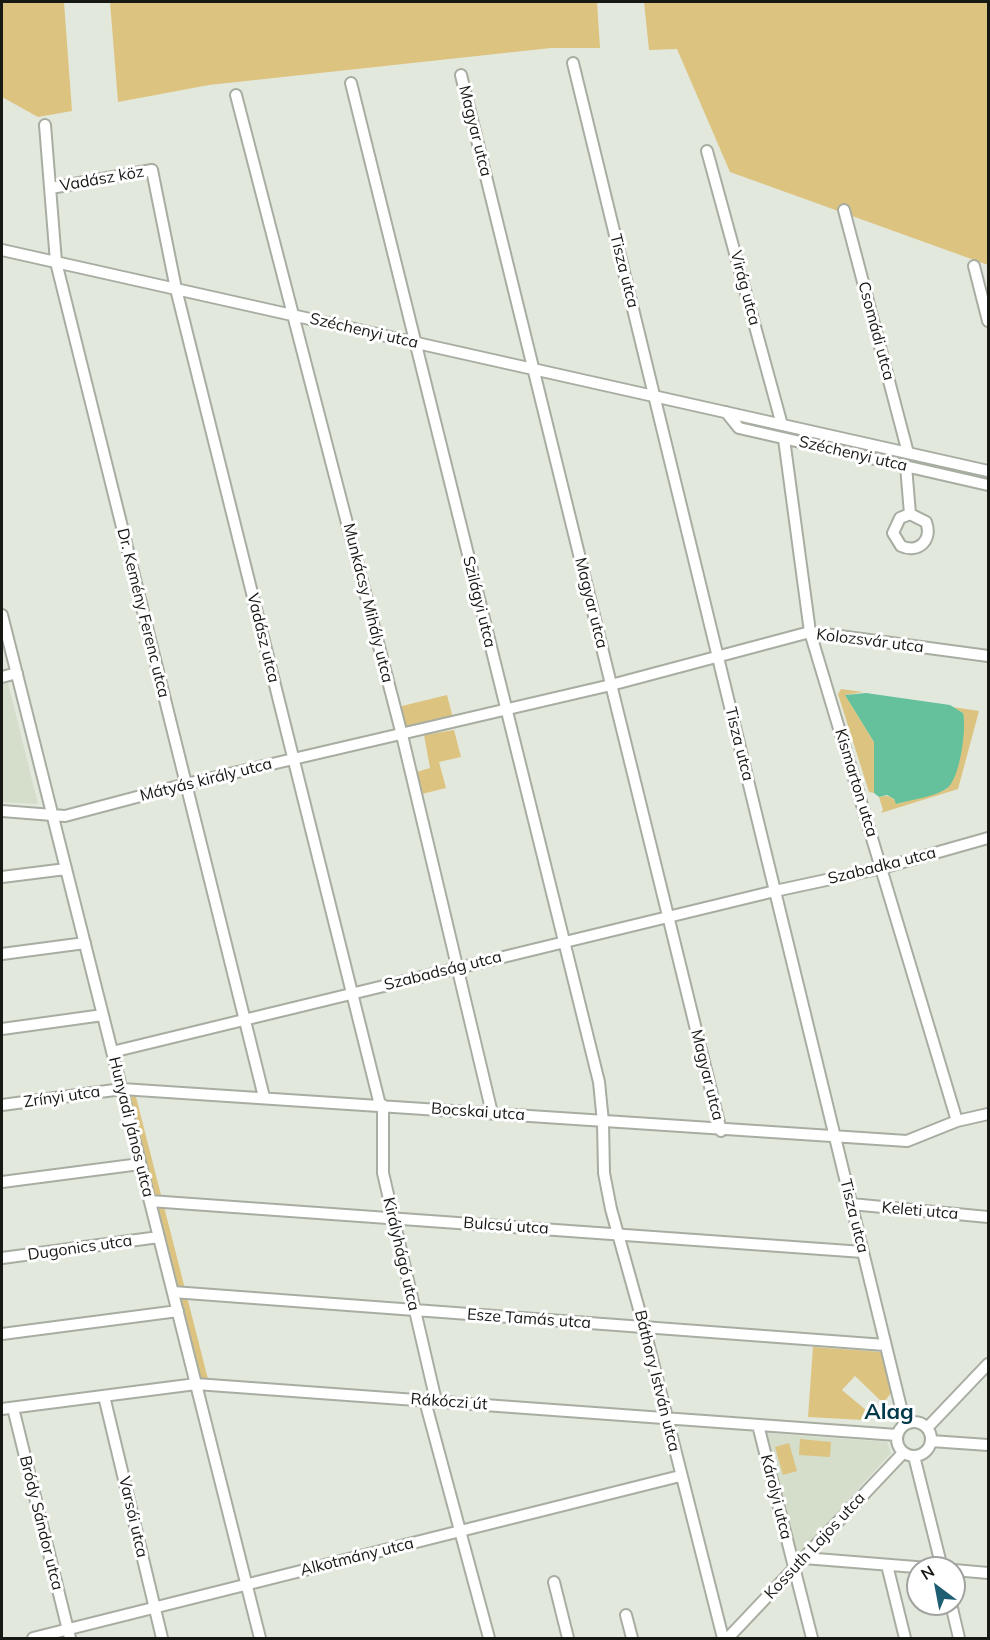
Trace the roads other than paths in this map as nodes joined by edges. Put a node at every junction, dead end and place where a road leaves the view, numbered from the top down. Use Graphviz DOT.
graph roads {
  1 [pos="573,63"];
  2 [pos="461,75"];
  3 [pos="351,83"];
  4 [pos="236,95"];
  5 [pos="45,125"];
  6 [pos="706,152"];
  7 [pos="153,170"];
  8 [pos="51,188"];
  9 [pos="843,210"];
  10 [pos="2,250"];
  11 [pos="56,262"];
  12 [pos="974,266"];
  13 [pos="176,289"];
  14 [pos="294,315"];
  15 [pos="988,321"];
  16 [pos="415,342"];
  17 [pos="534,369"];
  18 [pos="654,396"];
  19 [pos="726,412"];
  20 [pos="782,425"];
  21 [pos="784,439"];
  22 [pos="908,453"];
  23 [pos="906,466"];
  24 [pos="988,471"];
  25 [pos="988,485"];
  26 [pos="910,514"];
  27 [pos="2,615"];
  28 [pos="810,632"];
  29 [pos="717,656"];
  30 [pos="988,657"];
  31 [pos="17,673"];
  32 [pos="2,677"];
  33 [pos="611,685"];
  34 [pos="505,710"];
  35 [pos="402,735"];
  36 [pos="293,759"];
  37 [pos="186,784"];
  38 [pos="2,812"];
  39 [pos="52,815"];
  40 [pos="988,838"];
  41 [pos="882,868"];
  42 [pos="66,869"];
  43 [pos="2,878"];
  44 [pos="775,891"];
  45 [pos="669,917"];
  46 [pos="562,943"];
  47 [pos="85,944"];
  48 [pos="2,954"];
  49 [pos="458,968"];
  50 [pos="352,994"];
  51 [pos="103,1015"];
  52 [pos="245,1020"];
  53 [pos="2,1029"];
  54 [pos="112,1052"];
  55 [pos="122,1089"];
  56 [pos="264,1097"];
  57 [pos="2,1105"];
  58 [pos="382,1105"];
  59 [pos="492,1113"];
  60 [pos="988,1114"];
  61 [pos="957,1121"];
  62 [pos="603,1122"];
  63 [pos="721,1131"];
  64 [pos="835,1138"];
  65 [pos="140,1164"];
  66 [pos="2,1182"];
  67 [pos="150,1201"];
  68 [pos="851,1204"];
  69 [pos="988,1217"];
  70 [pos="392,1218"];
  71 [pos="617,1234"];
  72 [pos="159,1237"];
  73 [pos="863,1252"];
  74 [pos="2,1258"];
  75 [pos="173,1292"];
  76 [pos="414,1310"];
  77 [pos="178,1311"];
  78 [pos="644,1327"];
  79 [pos="2,1334"];
  80 [pos="885,1345"];
  81 [pos="988,1364"];
  82 [pos="196,1384"];
  83 [pos="104,1396"];
  84 [pos="430,1401"];
  85 [pos="7,1408"];
  86 [pos="665,1418"];
  87 [pos="905,1424"];
  88 [pos="758,1425"];
  89 [pos="927,1428"];
  90 [pos="897,1435"];
  91 [pos="931,1441"];
  92 [pos="988,1445"];
  93 [pos="903,1453"];
  94 [pos="914,1456"];
  95 [pos="680,1476"];
  96 [pos="461,1531"];
  97 [pos="939,1556"];
  98 [pos="804,1558"];
  99 [pos="887,1565"];
  100 [pos="906,1566"];
  101 [pos="794,1568"];
  102 [pos="966,1571"];
  103 [pos="988,1573"];
  104 [pos="554,1582"];
  105 [pos="247,1585"];
  106 [pos="154,1608"];
  107 [pos="626,1615"];
  108 [pos="954,1616"];
  109 [pos="69,1634"];
  110 [pos="33,1638"];
  111 [pos="162,1638"];
  112 [pos="260,1638"];
  113 [pos="489,1638"];
  114 [pos="568,1638"];
  115 [pos="632,1638"];
  116 [pos="723,1638"];
  117 [pos="728,1638"];
  118 [pos="812,1638"];
  119 [pos="905,1638"];
  120 [pos="959,1638"];
  1 -- 18 [label="street, Tisza utca"];
  2 -- 17 [label="street, Magyar utca"];
  3 -- 16 [label="street, Szilágyi utca"];
  4 -- 14 [label="street, Munkácsy Mihály utca"];
  5 -- 8 [label="street, Dr. Kemény Ferenc utca"];
  6 -- 20 [label="street, Virág utca"];
  7 -- 8 [label="street, Vadász köz"];
  7 -- 13 [label="street, Vadász utca"];
  8 -- 11 [label="street, Dr. Kemény Ferenc utca"];
  9 -- 22 [label="street, Csomádi utca"];
  10 -- 11 [label="street, Széchenyi utca"];
  11 -- 13 [label="street, Széchenyi utca"];
  11 -- 37 [label="street, Dr. Kemény Ferenc utca"];
  12 -- 15 [label="street"];
  13 -- 14 [label="street, Széchenyi utca"];
  13 -- 36 [label="street, Vadász utca"];
  14 -- 16 [label="street, Széchenyi utca"];
  14 -- 35 [label="street, Munkácsy Mihály utca"];
  16 -- 17 [label="street, Széchenyi utca"];
  16 -- 34 [label="street, Szilágyi utca"];
  17 -- 18 [label="street, Széchenyi utca"];
  17 -- 33 [label="street, Magyar utca"];
  18 -- 19 [label="street, Széchenyi utca"];
  18 -- 29 [label="street, Tisza utca"];
  19 -- 20 [label="street, Széchenyi utca"];
  19 -- 21 [label="street, Széchenyi utca"];
  20 -- 22 [label="street, Széchenyi utca"];
  21 -- 23 [label="street, Széchenyi utca"];
  21 -- 28 [label="street, Kismarton utca"];
  22 -- 24 [label="street, Széchenyi utca"];
  23 -- 25 [label="street, Széchenyi utca"];
  23 -- 26 [label="street"];
  27 -- 31 [label="street, Hunyadi János utca"];
  28 -- 29 [label="street, Kolozsvár utca"];
  28 -- 30 [label="street, Kolozsvár utca"];
  28 -- 41 [label="street, Kismarton utca"];
  29 -- 33 [label="street"];
  29 -- 44 [label="street, Tisza utca"];
  31 -- 32 [label="street"];
  31 -- 39 [label="street, Hunyadi János utca"];
  33 -- 34 [label="street"];
  33 -- 45 [label="street, Magyar utca"];
  34 -- 35 [label="street, Mátyás király utca"];
  34 -- 46 [label="street, Szilágyi utca"];
  35 -- 36 [label="street, Mátyás király utca"];
  35 -- 49 [label="street, Munkácsy Mihály utca"];
  36 -- 37 [label="street, Mátyás király utca"];
  36 -- 50 [label="street, Vadász utca"];
  37 -- 39 [label="street, Mátyás király utca"];
  37 -- 52 [label="street, Dr. Kemény Ferenc utca"];
  38 -- 39 [label="street, Mátyás király utca"];
  39 -- 42 [label="street, Hunyadi János utca"];
  40 -- 41 [label="street, Szabadka utca"];
  41 -- 44 [label="street, Szabadka utca"];
  41 -- 61 [label="street, Kismarton utca"];
  42 -- 43 [label="street"];
  42 -- 47 [label="street, Hunyadi János utca"];
  44 -- 45 [label="street, Szabadság utca"];
  44 -- 64 [label="street, Tisza utca"];
  45 -- 46 [label="street, Szabadság utca"];
  45 -- 63 [label="street, Magyar utca"];
  46 -- 49 [label="street, Szabadság utca"];
  46 -- 62 [label="street, Szilágyi utca"];
  47 -- 48 [label="street"];
  47 -- 51 [label="street, Hunyadi János utca"];
  49 -- 50 [label="street, Szabadság utca"];
  49 -- 59 [label="street, Munkácsy Mihály utca"];
  50 -- 52 [label="street, Szabadság utca"];
  50 -- 58 [label="street, Vadász utca"];
  51 -- 53 [label="street"];
  51 -- 54 [label="street, Hunyadi János utca"];
  52 -- 54 [label="street, Szabadság utca"];
  52 -- 56 [label="street, Dr. Kemény Ferenc utca"];
  54 -- 55 [label="street, Hunyadi János utca"];
  55 -- 56 [label="street, Bocskai utca"];
  55 -- 57 [label="street, Zrínyi utca"];
  55 -- 65 [label="street, Hunyadi János utca"];
  56 -- 58 [label="street, Bocskai utca"];
  58 -- 59 [label="street, Bocskai utca"];
  58 -- 70 [label="street, Királyhágó utca"];
  59 -- 62 [label="street, Bocskai utca"];
  60 -- 61 [label="street, Bocskai utca"];
  61 -- 64 [label="street, Bocskai utca"];
  62 -- 63 [label="street, Bocskai utca"];
  62 -- 71 [label="street, Báthory István utca"];
  63 -- 64 [label="street, Bocskai utca"];
  64 -- 68 [label="street, Tisza utca"];
  65 -- 66 [label="street"];
  65 -- 67 [label="street, Hunyadi János utca"];
  67 -- 70 [label="street, Bulcsú utca"];
  67 -- 72 [label="street, Hunyadi János utca"];
  68 -- 69 [label="street, Keleti utca"];
  68 -- 73 [label="street, Tisza utca"];
  70 -- 71 [label="street, Bulcsú utca"];
  70 -- 76 [label="street, Királyhágó utca"];
  71 -- 73 [label="street, Bulcsú utca"];
  71 -- 78 [label="street, Báthory István utca"];
  72 -- 74 [label="street, Dugonics utca"];
  72 -- 75 [label="street, Hunyadi János utca"];
  73 -- 80 [label="street, Tisza utca"];
  75 -- 76 [label="street, Esze Tamás utca"];
  75 -- 77 [label="street, Hunyadi János utca"];
  76 -- 78 [label="street, Esze Tamás utca"];
  76 -- 84 [label="street, Királyhágó utca"];
  77 -- 79 [label="street"];
  77 -- 82 [label="street, Hunyadi János utca"];
  78 -- 80 [label="street, Esze Tamás utca"];
  78 -- 86 [label="street, Báthory István utca"];
  80 -- 87 [label="street, Tisza utca"];
  81 -- 89 [label="street"];
  82 -- 83 [label="street, Rákóczi út"];
  82 -- 84 [label="street, Rákóczi út"];
  82 -- 105 [label="street, Hunyadi János utca"];
  83 -- 85 [label="street, Rákóczi út"];
  83 -- 106 [label="street, Varsói utca"];
  84 -- 86 [label="street, Rákóczi út"];
  84 -- 96 [label="street, Királyhágó utca"];
  85 -- 109 [label="street, Bródy Sándor utca"];
  86 -- 88 [label="street, Rákóczi út"];
  86 -- 95 [label="street, Báthory István utca"];
  87 -- 89 [label="street"];
  87 -- 90 [label="street"];
  88 -- 90 [label="street, Rákóczi út"];
  88 -- 101 [label="street, Károlyi utca"];
  89 -- 91 [label="street"];
  90 -- 93 [label="street"];
  91 -- 92 [label="street"];
  91 -- 94 [label="street"];
  93 -- 94 [label="street"];
  93 -- 98 [label="street, Kossuth Lajos utca"];
  94 -- 97 [label="street"];
  95 -- 96 [label="street, Alkotmány utca"];
  95 -- 116 [label="street, Báthory István utca"];
  96 -- 105 [label="street, Alkotmány utca"];
  96 -- 113 [label="street, Királyhágó utca"];
  98 -- 99 [label="street"];
  98 -- 101 [label="street, Kossuth Lajos utca"];
  99 -- 100 [label="street"];
  99 -- 119 [label="street"];
  101 -- 117 [label="street, Kossuth Lajos utca"];
  101 -- 118 [label="street, Károlyi utca"];
  102 -- 103 [label="street"];
  104 -- 114 [label="street"];
  105 -- 106 [label="street, Alkotmány utca"];
  105 -- 112 [label="street, Hunyadi János utca"];
  106 -- 109 [label="street, Alkotmány utca"];
  106 -- 111 [label="street, Varsói utca"];
  107 -- 115 [label="street"];
  108 -- 120 [label="street"];
  109 -- 110 [label="street, Alkotmány utca"];
}
